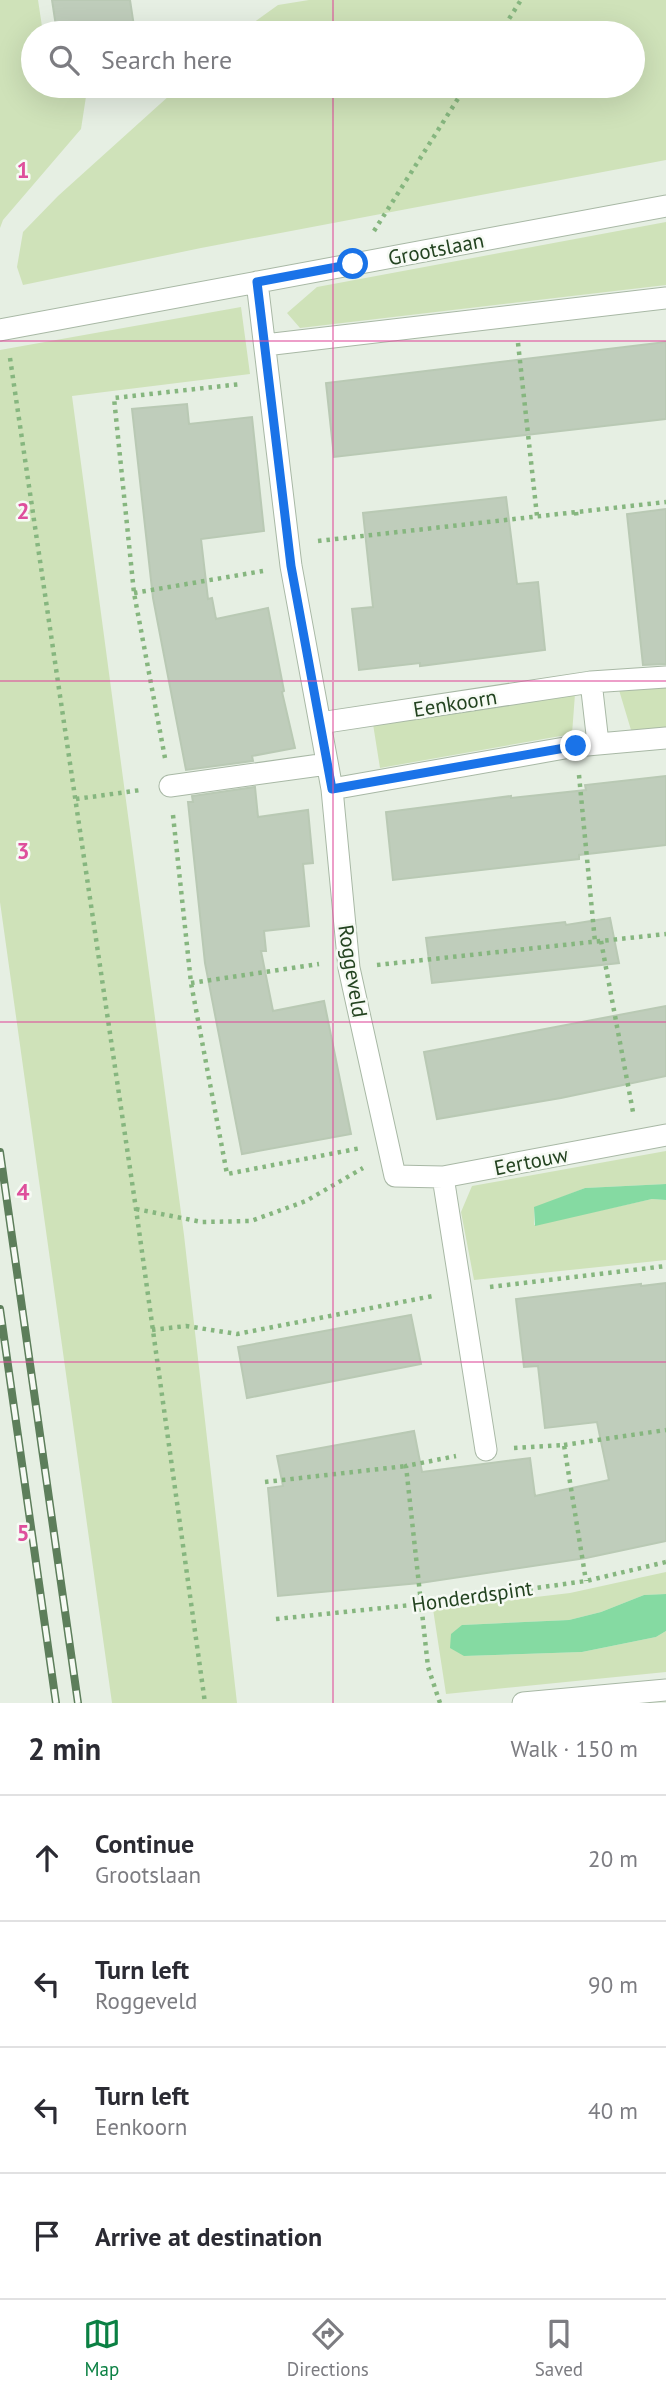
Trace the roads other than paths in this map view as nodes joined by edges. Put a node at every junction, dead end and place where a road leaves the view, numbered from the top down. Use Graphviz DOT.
graph roads {
  1 [pos="666,205"];
  2 [pos="257,282"];
  3 [pos="666,298"];
  4 [pos="3,330"];
  5 [pos="265,345"];
  6 [pos="666,677"];
  7 [pos="591,682"];
  8 [pos="320,723"];
  9 [pos="666,738"];
  10 [pos="598,743"];
  11 [pos="327,764"];
  12 [pos="170,786"];
  13 [pos="332,789"];
  14 [pos="666,1135"];
  15 [pos="395,1176"];
  16 [pos="443,1177"];
  17 [pos="486,1450"];
  18 [pos="666,1690"];
  19 [pos="523,1703"];
  1 -- 2 [label="street, Grootslaan"];
  2 -- 4 [label="street, Grootslaan"];
  2 -- 5 [label="street, Roggeveld"];
  3 -- 5 [label="street"];
  5 -- 8 [label="street, Roggeveld"];
  6 -- 7 [label="street, Eenkoorn"];
  7 -- 8 [label="street, Eenkoorn"];
  7 -- 10 [label="street"];
  8 -- 11 [label="street, Roggeveld"];
  9 -- 10 [label="street"];
  10 -- 13 [label="street"];
  11 -- 12 [label="street"];
  11 -- 13 [label="street, Roggeveld"];
  13 -- 15 [label="street, Roggeveld"];
  14 -- 16 [label="street, Eertouw"];
  15 -- 16 [label="street, Eertouw"];
  16 -- 17 [label="street"];
  18 -- 19 [label="street"];
}
